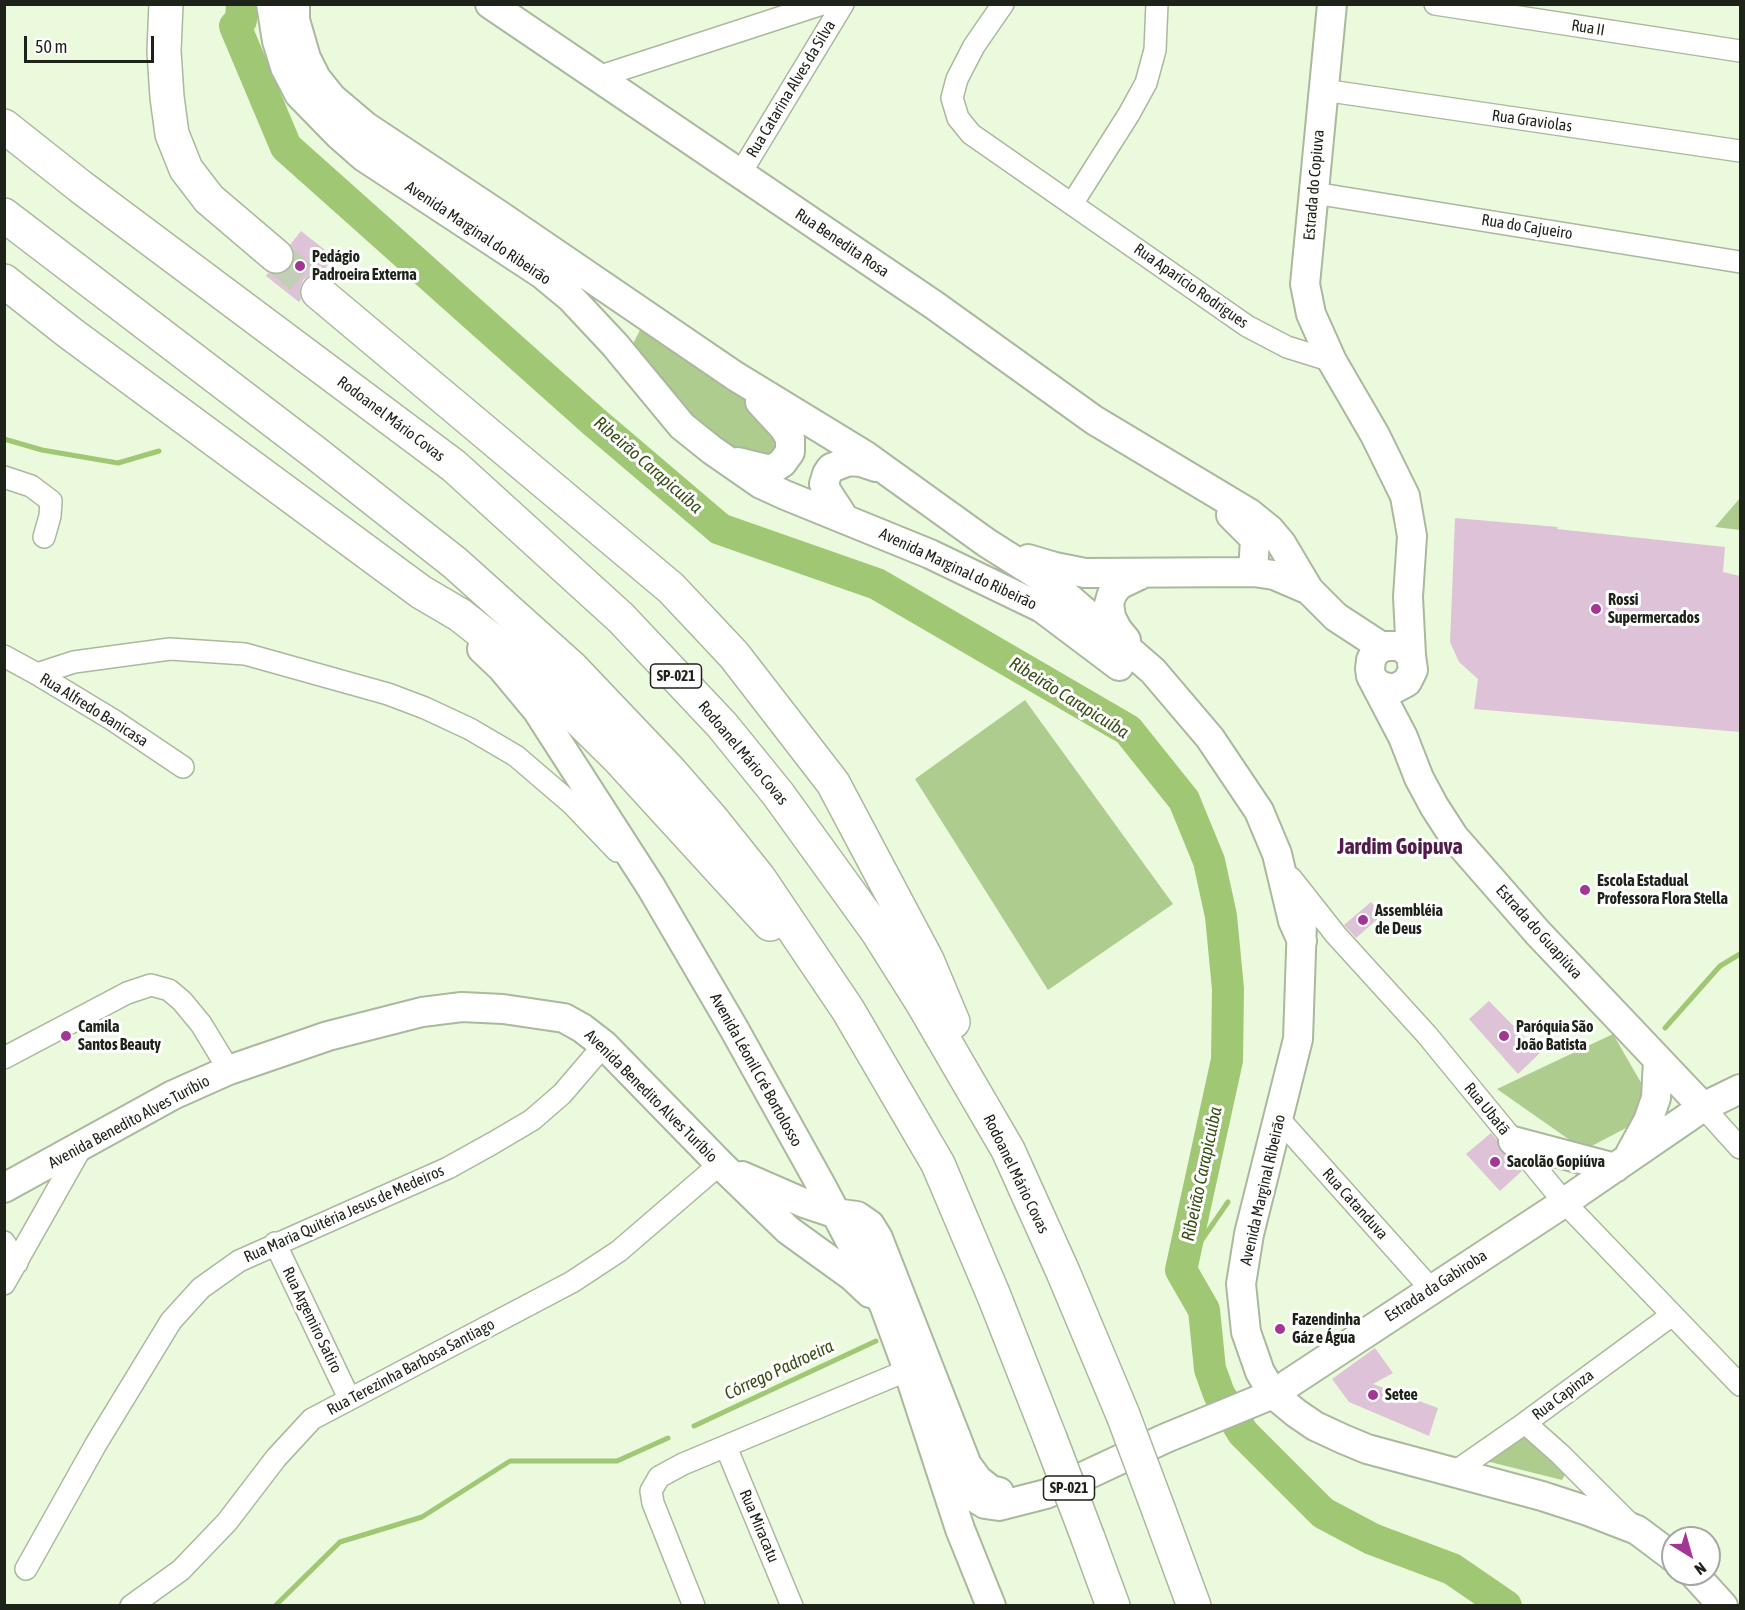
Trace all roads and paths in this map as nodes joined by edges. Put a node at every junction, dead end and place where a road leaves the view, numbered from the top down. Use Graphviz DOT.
graph roads {
  1 [pos="166,4"];
  2 [pos="271,4"];
  3 [pos="295,4"];
  4 [pos="490,4"];
  5 [pos="822,4"];
  6 [pos="843,4"];
  7 [pos="1003,4"];
  8 [pos="1157,4"];
  9 [pos="1332,4"];
  10 [pos="1435,4"];
  11 [pos="1740,51"];
  12 [pos="598,77"];
  13 [pos="1323,90"];
  14 [pos="4,126"];
  15 [pos="1740,151"];
  16 [pos="740,174"];
  17 [pos="1314,193"];
  18 [pos="1072,204"];
  19 [pos="4,215"];
  20 [pos="276,256"];
  21 [pos="1740,262"];
  22 [pos="4,281"];
  23 [pos="4,290"];
  24 [pos="318,292"];
  25 [pos="70,333"];
  26 [pos="1332,361"];
  27 [pos="735,376"];
  28 [pos="712,450"];
  29 [pos="884,470"];
  30 [pos="4,477"];
  31 [pos="1196,480"];
  32 [pos="847,519"];
  33 [pos="44,537"];
  34 [pos="987,543"];
  35 [pos="1253,573"];
  36 [pos="1141,574"];
  37 [pos="1055,586"];
  38 [pos="1309,590"];
  39 [pos="421,592"];
  40 [pos="4,656"];
  41 [pos="1389,662"];
  42 [pos="1153,671"];
  43 [pos="37,674"];
  44 [pos="183,767"];
  45 [pos="1244,789"];
  46 [pos="1277,854"];
  47 [pos="1291,878"];
  48 [pos="651,887"];
  49 [pos="1336,935"];
  50 [pos="1302,945"];
  51 [pos="848,1010"];
  52 [pos="604,1045"];
  53 [pos="4,1058"];
  54 [pos="1658,1060"];
  55 [pos="229,1070"];
  56 [pos="1740,1089"];
  57 [pos="1703,1107"];
  58 [pos="1279,1119"];
  59 [pos="1513,1141"];
  60 [pos="82,1146"];
  61 [pos="1740,1148"];
  62 [pos="1008,1150"];
  63 [pos="1620,1165"];
  64 [pos="723,1167"];
  65 [pos="4,1188"];
  66 [pos="1564,1202"];
  67 [pos="834,1213"];
  68 [pos="4,1242"];
  69 [pos="275,1243"];
  70 [pos="822,1254"];
  71 [pos="17,1263"];
  72 [pos="4,1284"];
  73 [pos="1431,1289"];
  74 [pos="884,1305"];
  75 [pos="1672,1315"];
  76 [pos="908,1370"];
  77 [pos="1740,1385"];
  78 [pos="1273,1394"];
  79 [pos="349,1398"];
  80 [pos="1525,1424"];
  81 [pos="726,1447"];
  82 [pos="934,1454"];
  83 [pos="1453,1473"];
  84 [pos="1046,1494"];
  85 [pos="1637,1530"];
  86 [pos="1661,1548"];
  87 [pos="26,1569"];
  88 [pos="1705,1586"];
  89 [pos="132,1605"];
  90 [pos="694,1605"];
  91 [pos="792,1605"];
  92 [pos="991,1605"];
  93 [pos="1113,1605"];
  94 [pos="1194,1605"];
  95 [pos="1723,1605"];
  1 -- 20 [label="highway"];
  2 -- 28 [label="main road, Avenida Marginal do Ribeirão"];
  3 -- 27 [label="main road, Avenida Marginal do Ribeirão"];
  4 -- 12 [label="main road, Rua Benedita Rosa"];
  5 -- 12 [label="street"];
  6 -- 16 [label="street, Rua Catarina Alves da Silva"];
  7 -- 18 [label="street, Rua Aparício Rodrigues"];
  8 -- 18 [label="street"];
  9 -- 13 [label="main road, Estrada do Copiuva"];
  10 -- 11 [label="street, Rua II"];
  12 -- 16 [label="main road, Rua Benedita Rosa"];
  13 -- 15 [label="street, Rua Graviolas"];
  13 -- 17 [label="main road, Estrada do Copiuva"];
  14 -- 62 [label="highway, Rodoanel Mário Covas / SP-021"];
  16 -- 31 [label="main road, Rua Benedita Rosa"];
  17 -- 21 [label="street, Rua do Cajueiro"];
  17 -- 26 [label="main road, Estrada do Copiuva"];
  18 -- 26 [label="street, Rua Aparício Rodrigues"];
  19 -- 51 [label="highway, SP-021"];
  22 -- 25 [label="highway"];
  23 -- 25 [label="highway"];
  24 -- 62 [label="highway"];
  25 -- 39 [label="highway"];
  26 -- 41 [label="main road"];
  27 -- 28 [label="main road, Avenida Marginal do Ribeirão"];
  27 -- 29 [label="main road, Avenida Marginal do Ribeirão"];
  28 -- 32 [label="main road, Avenida Marginal do Ribeirão"];
  29 -- 32 [label="main road, Avenida Marginal do Ribeirão"];
  29 -- 34 [label="main road, Avenida Marginal do Ribeirão"];
  30 -- 33 [label="street"];
  31 -- 35 [label="main road, Rua Benedita Rosa"];
  31 -- 38 [label="main road, Rua Benedita Rosa"];
  32 -- 37 [label="main road, Avenida Marginal do Ribeirão"];
  32 -- 45 [label="main road, Avenida Marginal do Ribeirão"];
  34 -- 36 [label="main road"];
  34 -- 37 [label="main road, Avenida Marginal do Ribeirão"];
  35 -- 36 [label="main road"];
  35 -- 38 [label="main road, Rua Benedita Rosa"];
  36 -- 37 [label="main road, Avenida Marginal do Ribeirão"];
  36 -- 42 [label="main road, Avenida Marginal do Ribeirão"];
  37 -- 42 [label="main road, Avenida Marginal do Ribeirão"];
  38 -- 41 [label="main road, Rua Benedita Rosa"];
  39 -- 48 [label="main road, Avenida Léonil Cré Bortolosso"];
  39 -- 51 [label="highway"];
  40 -- 43 [label="street, Rua Alfredo Banicasa"];
  41 -- 54 [label="main road, Estrada do Guapiúva"];
  42 -- 45 [label="main road, Avenida Marginal do Ribeirão"];
  43 -- 44 [label="street, Rua Alfredo Banicasa"];
  43 -- 48 [label="street"];
  45 -- 46 [label="main road"];
  46 -- 47 [label="main road, Avenida Marginal Ribeirão"];
  46 -- 50 [label="main road"];
  47 -- 49 [label="street, Rua Ubatã"];
  47 -- 50 [label="main road, Avenida Marginal Ribeirão"];
  48 -- 67 [label="main road, Avenida Léonil Cré Bortolosso"];
  49 -- 50 [label="street"];
  49 -- 59 [label="street, Rua Ubatã"];
  50 -- 58 [label="main road, Avenida Marginal Ribeirão"];
  51 -- 93 [label="highway, SP-021, bridge"];
  52 -- 55 [label="main road, Avenida Benedito Alves Turíbio"];
  52 -- 64 [label="main road, Avenida Benedito Alves Turíbio"];
  52 -- 69 [label="street, Rua Maria Quitéria Jesus de Medeiros"];
  53 -- 55 [label="street"];
  54 -- 57 [label="main road, Estrada do Guapiúva"];
  54 -- 63 [label="main road"];
  55 -- 60 [label="main road, Avenida Benedito Alves Turíbio"];
  56 -- 57 [label="main road, Estrada da Gabiroba"];
  57 -- 61 [label="street"];
  57 -- 63 [label="main road, Estrada da Gabiroba"];
  58 -- 73 [label="street, Rua Catanduva"];
  58 -- 78 [label="main road, Avenida Marginal Ribeirão"];
  59 -- 63 [label="main road"];
  59 -- 66 [label="street, Rua Ubatã"];
  60 -- 65 [label="main road, Avenida Benedito Alves Turíbio"];
  60 -- 71 [label="street"];
  62 -- 94 [label="highway, Rodoanel Mário Covas / SP-021, bridge"];
  63 -- 66 [label="main road, Estrada da Gabiroba"];
  64 -- 67 [label="main road, Avenida Benedito Alves Turíbio"];
  64 -- 70 [label="main road, Avenida Benedito Alves Turíbio"];
  64 -- 79 [label="street, Rua Terezinha Barbosa Santiago"];
  66 -- 73 [label="main road, Estrada da Gabiroba"];
  66 -- 75 [label="street, Rua Ubatã"];
  67 -- 70 [label="main road"];
  67 -- 74 [label="main road, Avenida Léonil Cré Bortolosso"];
  67 -- 84 [label="main road, Avenida Benedito Alves Turíbio"];
  68 -- 71 [label="street"];
  69 -- 79 [label="street, Rua Argemiro Satiro"];
  69 -- 87 [label="street, Rua Maria Quitéria Jesus de Medeiros"];
  70 -- 74 [label="main road, Avenida Benedito Alves Turíbio"];
  71 -- 72 [label="street"];
  73 -- 78 [label="main road, Estrada da Gabiroba"];
  74 -- 76 [label="main road, Avenida Léonil Cré Bortolosso"];
  75 -- 77 [label="street, Rua Ubatã"];
  75 -- 80 [label="street, Rua Capinza"];
  76 -- 81 [label="street"];
  76 -- 82 [label="main road, Avenida Léonil Cré Bortolosso"];
  78 -- 83 [label="main road, Avenida Marginal Ribeirão"];
  78 -- 84 [label="main road, Estrada da Gabiroba"];
  79 -- 89 [label="street, Rua Terezinha Barbosa Santiago"];
  80 -- 83 [label="street, Rua Capinza"];
  80 -- 85 [label="street"];
  81 -- 90 [label="street"];
  81 -- 91 [label="street, Rua Miracatu"];
  82 -- 84 [label="main road, Estrada da Gabiroba"];
  82 -- 92 [label="main road, Avenida Léonil Cré Bortolosso"];
  83 -- 85 [label="main road, Avenida Marginal Ribeirão"];
  85 -- 86 [label="main road, Avenida Marginal Ribeirão"];
  88 -- 95 [label="main road"];
}
